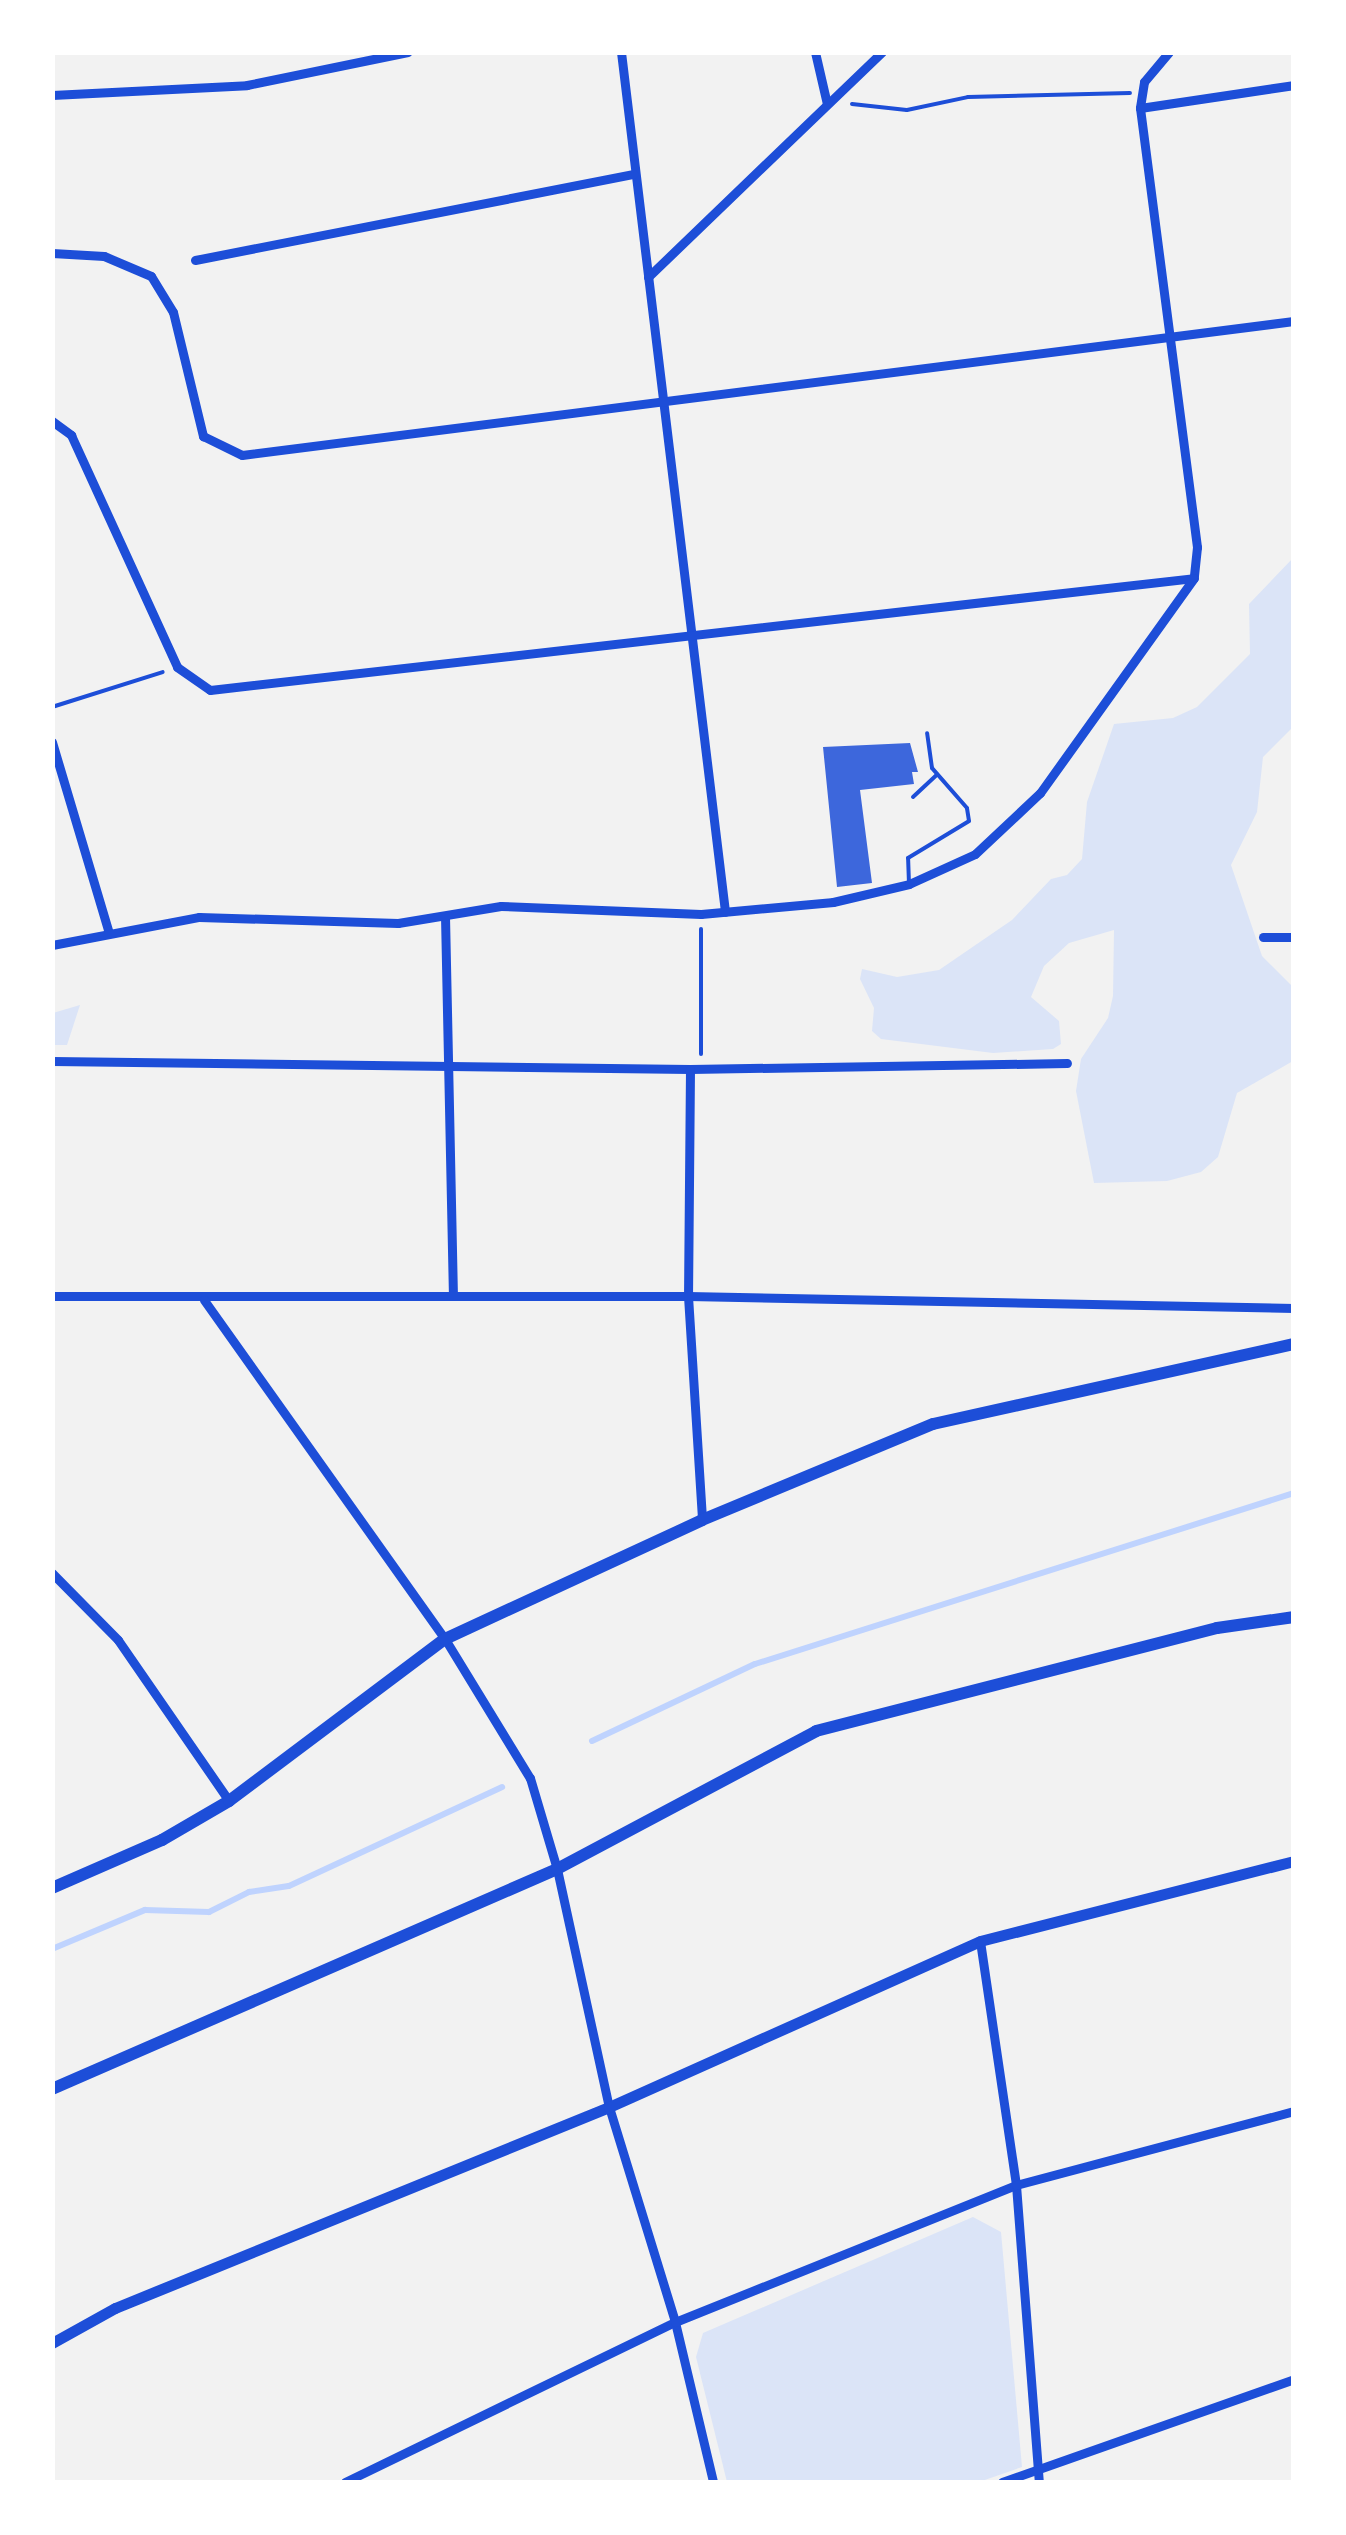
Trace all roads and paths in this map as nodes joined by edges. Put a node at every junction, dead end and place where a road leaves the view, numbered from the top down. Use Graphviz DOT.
graph roads {
  1 [pos="408,52"];
  2 [pos="621,52"];
  3 [pos="815,52"];
  4 [pos="882,52"];
  5 [pos="1169,52"];
  6 [pos="1294,85"];
  7 [pos="52,95"];
  8 [pos="1140,95"];
  9 [pos="830,102"];
  10 [pos="1140,108"];
  11 [pos="634,174"];
  12 [pos="52,254"];
  13 [pos="195,260"];
  14 [pos="648,277"];
  15 [pos="1294,320"];
  16 [pos="1165,336"];
  17 [pos="662,406"];
  18 [pos="52,421"];
  19 [pos="1194,578"];
  20 [pos="694,638"];
  21 [pos="178,667"];
  22 [pos="52,708"];
  23 [pos="927,733"];
  24 [pos="52,742"];
  25 [pos="937,776"];
  26 [pos="912,797"];
  27 [pos="909,884"];
  28 [pos="726,912"];
  29 [pos="701,914"];
  30 [pos="445,916"];
  31 [pos="109,933"];
  32 [pos="1263,937"];
  33 [pos="1294,937"];
  34 [pos="52,945"];
  35 [pos="52,1061"];
  36 [pos="1067,1063"];
  37 [pos="450,1066"];
  38 [pos="695,1069"];
  39 [pos="52,1296"];
  40 [pos="452,1296"];
  41 [pos="688,1296"];
  42 [pos="204,1300"];
  43 [pos="1294,1308"];
  44 [pos="1294,1344"];
  45 [pos="702,1520"];
  46 [pos="52,1572"];
  47 [pos="1294,1617"];
  48 [pos="444,1639"];
  49 [pos="229,1801"];
  50 [pos="1294,1861"];
  51 [pos="557,1869"];
  52 [pos="52,1888"];
  53 [pos="980,1941"];
  54 [pos="52,2089"];
  55 [pos="609,2106"];
  56 [pos="1294,2111"];
  57 [pos="1016,2186"];
  58 [pos="675,2322"];
  59 [pos="52,2343"];
  60 [pos="1294,2378"];
  61 [pos="1039,2470"];
  62 [pos="350,2481"];
  63 [pos="713,2482"];
  64 [pos="1002,2482"];
  65 [pos="1039,2482"];
  1 -- 7 [label="street"];
  2 -- 11 [label="street"];
  3 -- 9 [label="street"];
  4 -- 9 [label="street"];
  5 -- 8 [label="street"];
  6 -- 10 [label="street"];
  8 -- 9 [label="path"];
  8 -- 10 [label="street"];
  9 -- 14 [label="street"];
  10 -- 16 [label="street"];
  11 -- 13 [label="street"];
  11 -- 14 [label="street"];
  12 -- 17 [label="street"];
  14 -- 17 [label="street"];
  15 -- 16 [label="street"];
  16 -- 17 [label="street"];
  16 -- 19 [label="street"];
  17 -- 20 [label="street"];
  18 -- 21 [label="street"];
  19 -- 20 [label="street"];
  19 -- 27 [label="street"];
  20 -- 21 [label="street"];
  20 -- 28 [label="street"];
  21 -- 22 [label="path"];
  23 -- 25 [label="lane"];
  24 -- 31 [label="street"];
  25 -- 26 [label="lane"];
  25 -- 27 [label="lane"];
  27 -- 28 [label="street"];
  28 -- 29 [label="street"];
  29 -- 30 [label="street"];
  29 -- 38 [label="path"];
  30 -- 31 [label="street"];
  30 -- 37 [label="street"];
  31 -- 34 [label="street"];
  32 -- 33 [label="street"];
  35 -- 37 [label="street"];
  36 -- 38 [label="street"];
  37 -- 38 [label="street"];
  37 -- 40 [label="street"];
  38 -- 41 [label="street"];
  39 -- 42 [label="street"];
  40 -- 41 [label="street"];
  40 -- 42 [label="street"];
  41 -- 43 [label="street"];
  41 -- 45 [label="street"];
  42 -- 48 [label="street"];
  44 -- 45 [label="main road"];
  45 -- 48 [label="main road"];
  46 -- 49 [label="street"];
  47 -- 51 [label="main road"];
  48 -- 49 [label="main road"];
  48 -- 51 [label="street"];
  49 -- 52 [label="main road"];
  50 -- 53 [label="street"];
  51 -- 54 [label="main road"];
  51 -- 55 [label="street"];
  53 -- 55 [label="street"];
  53 -- 57 [label="street"];
  55 -- 58 [label="street"];
  55 -- 59 [label="street"];
  56 -- 57 [label="street"];
  57 -- 58 [label="street"];
  57 -- 61 [label="street"];
  58 -- 62 [label="street"];
  58 -- 63 [label="street"];
  60 -- 61 [label="street"];
  61 -- 64 [label="street"];
  61 -- 65 [label="street"];
}
